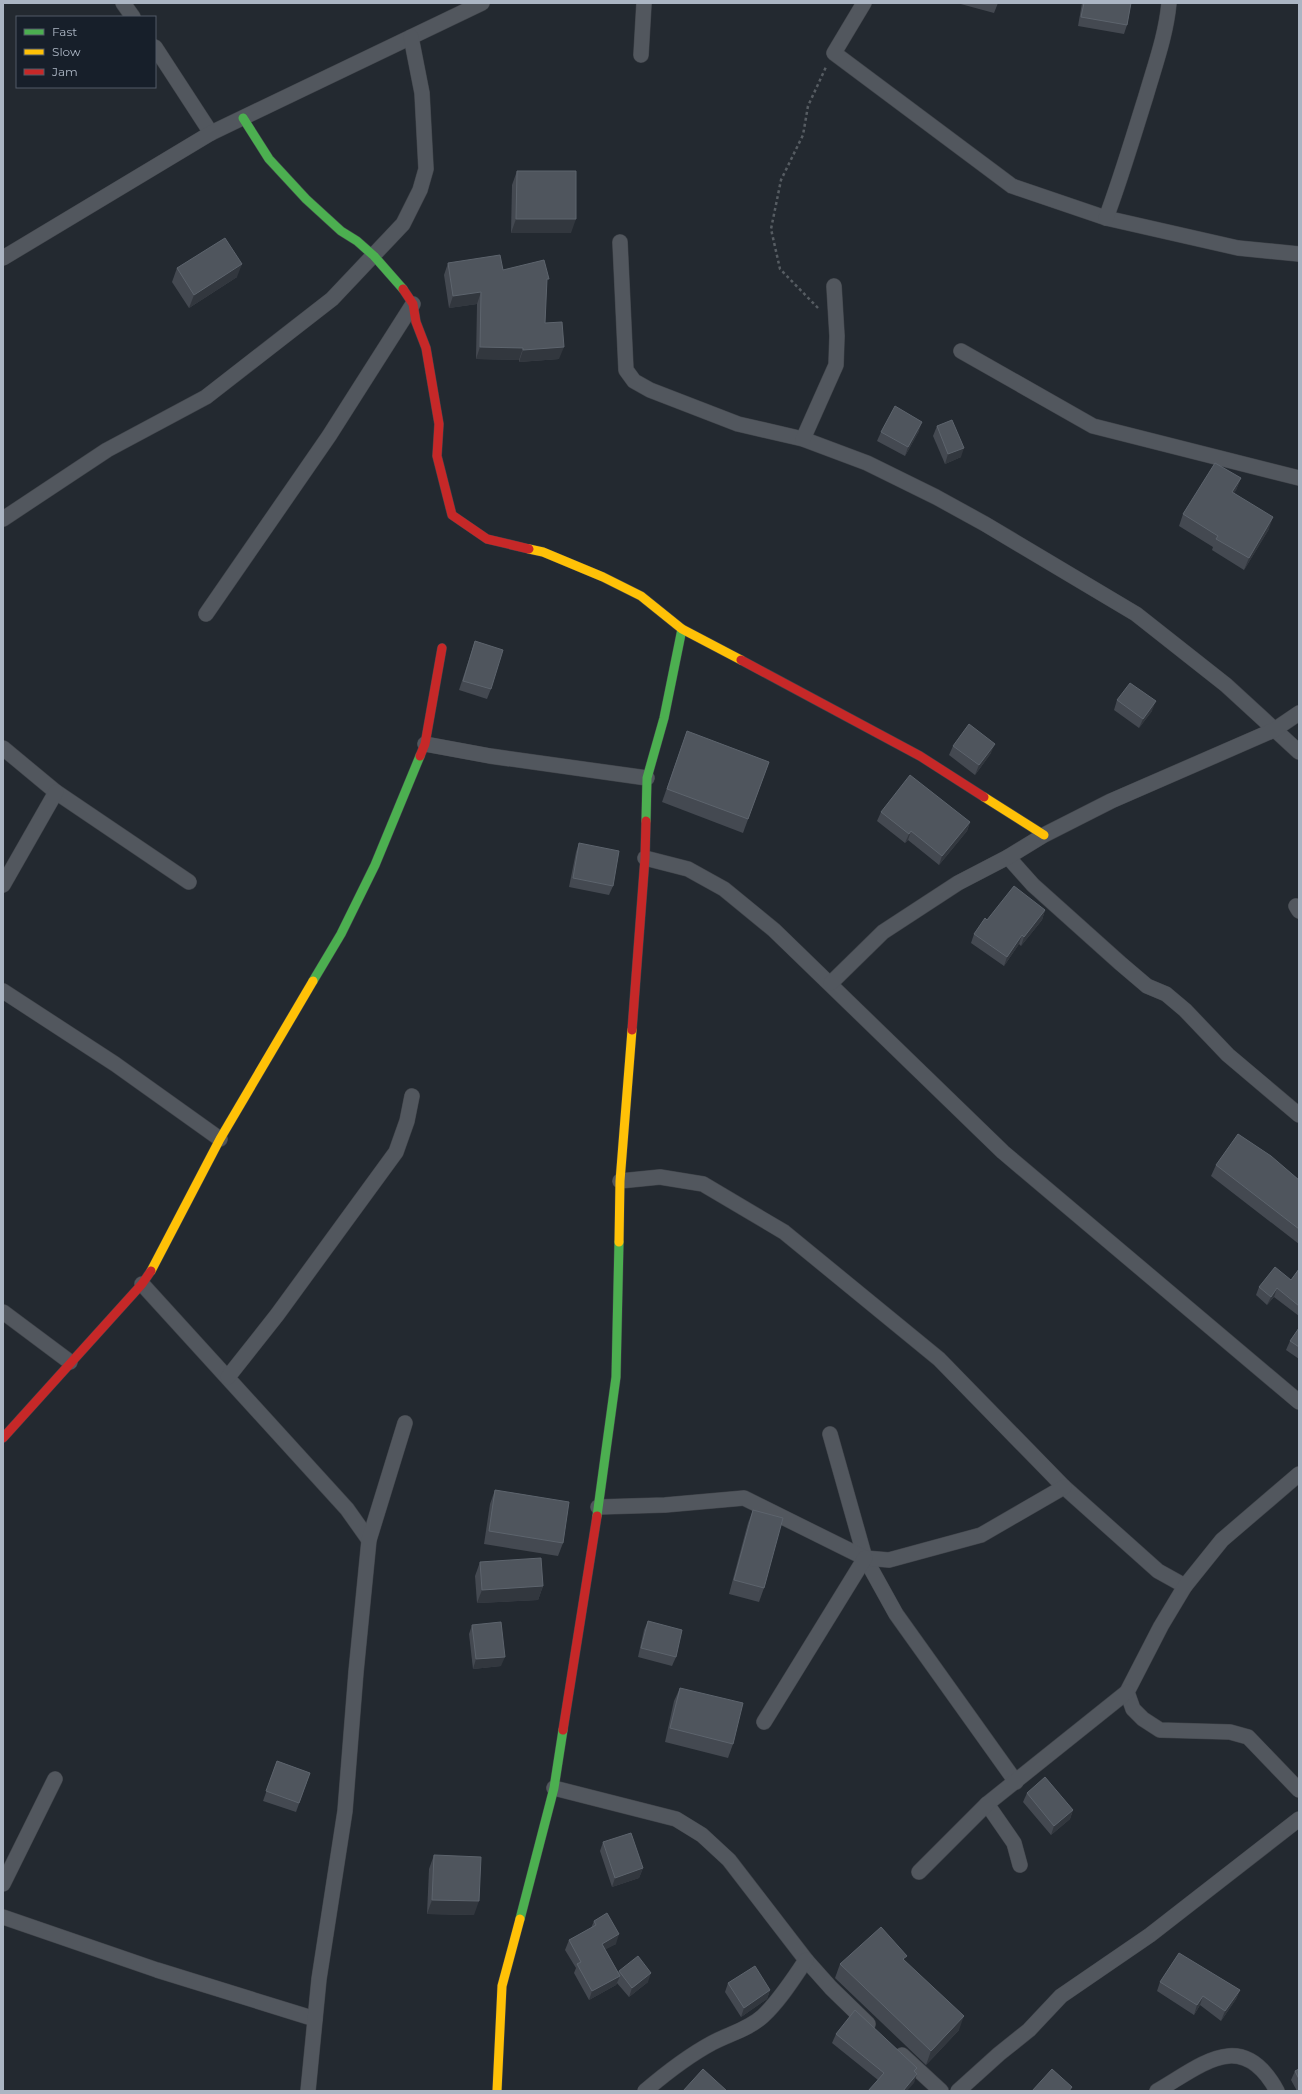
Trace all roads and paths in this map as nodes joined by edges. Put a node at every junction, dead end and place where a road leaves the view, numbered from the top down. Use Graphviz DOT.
graph roads {
  1 [pos="123,3"];
  2 [pos="482,3"];
  3 [pos="644,3"];
  4 [pos="864,3"];
  5 [pos="1169,3"];
  6 [pos="132,16"];
  7 [pos="411,37"];
  8 [pos="156,49"];
  9 [pos="641,55"];
  10 [pos="827,65"];
  11 [pos="243,118"];
  12 [pos="211,133"];
  13 [pos="1106,218"];
  14 [pos="620,242"];
  15 [pos="1299,254"];
  16 [pos="374,256"];
  17 [pos="3,258"];
  18 [pos="834,286"];
  19 [pos="413,304"];
  20 [pos="820,311"];
  21 [pos="961,351"];
  22 [pos="803,439"];
  23 [pos="1299,478"];
  24 [pos="3,518"];
  25 [pos="206,614"];
  26 [pos="682,629"];
  27 [pos="442,648"];
  28 [pos="1299,713"];
  29 [pos="1274,730"];
  30 [pos="425,744"];
  31 [pos="3,748"];
  32 [pos="1299,752"];
  33 [pos="647,778"];
  34 [pos="56,792"];
  35 [pos="1044,835"];
  36 [pos="1008,857"];
  37 [pos="645,858"];
  38 [pos="188,882"];
  39 [pos="3,886"];
  40 [pos="831,983"];
  41 [pos="3,991"];
  42 [pos="412,1096"];
  43 [pos="1299,1115"];
  44 [pos="220,1139"];
  45 [pos="620,1182"];
  46 [pos="142,1284"];
  47 [pos="3,1312"];
  48 [pos="70,1362"];
  49 [pos="228,1377"];
  50 [pos="1299,1402"];
  51 [pos="405,1423"];
  52 [pos="830,1434"];
  53 [pos="3,1438"];
  54 [pos="1299,1474"];
  55 [pos="1064,1487"];
  56 [pos="598,1507"];
  57 [pos="369,1540"];
  58 [pos="865,1558"];
  59 [pos="1185,1586"];
  60 [pos="1127,1692"];
  61 [pos="764,1722"];
  62 [pos="55,1779"];
  63 [pos="1016,1782"];
  64 [pos="554,1788"];
  65 [pos="1299,1790"];
  66 [pos="987,1804"];
  67 [pos="1299,1819"];
  68 [pos="1020,1865"];
  69 [pos="919,1872"];
  70 [pos="3,1884"];
  71 [pos="3,1917"];
  72 [pos="806,1960"];
  73 [pos="315,2019"];
  74 [pos="878,2033"];
  75 [pos="890,2044"];
  76 [pos="308,2091"];
  77 [pos="497,2091"];
  78 [pos="645,2091"];
  79 [pos="941,2091"];
  80 [pos="958,2091"];
  81 [pos="1157,2091"];
  82 [pos="1277,2091"];
  1 -- 6 [label="street"];
  2 -- 7 [label="street"];
  3 -- 9 [label="street"];
  4 -- 13 [label="street"];
  5 -- 13 [label="street"];
  7 -- 11 [label="street"];
  7 -- 16 [label="street"];
  8 -- 12 [label="street"];
  10 -- 20 [label="path"];
  11 -- 12 [label="street"];
  11 -- 16 [label="street"];
  12 -- 17 [label="street"];
  13 -- 15 [label="street"];
  14 -- 22 [label="street"];
  16 -- 19 [label="street"];
  16 -- 24 [label="street"];
  18 -- 22 [label="street"];
  19 -- 25 [label="street"];
  19 -- 26 [label="street"];
  21 -- 23 [label="street"];
  22 -- 29 [label="street"];
  26 -- 33 [label="street"];
  26 -- 35 [label="street"];
  27 -- 30 [label="street"];
  28 -- 29 [label="street"];
  29 -- 32 [label="street"];
  29 -- 35 [label="street"];
  30 -- 33 [label="street"];
  30 -- 44 [label="street"];
  31 -- 34 [label="street"];
  33 -- 37 [label="street"];
  34 -- 38 [label="street"];
  34 -- 39 [label="street"];
  35 -- 36 [label="street"];
  36 -- 40 [label="street"];
  36 -- 43 [label="street"];
  37 -- 40 [label="street"];
  37 -- 45 [label="street"];
  40 -- 50 [label="street"];
  41 -- 44 [label="street"];
  42 -- 49 [label="street"];
  44 -- 46 [label="street"];
  45 -- 55 [label="street"];
  45 -- 56 [label="street"];
  46 -- 48 [label="street"];
  46 -- 49 [label="street"];
  47 -- 48 [label="street"];
  48 -- 53 [label="street"];
  49 -- 57 [label="street"];
  51 -- 57 [label="street"];
  52 -- 58 [label="street"];
  54 -- 59 [label="street"];
  55 -- 58 [label="street"];
  55 -- 59 [label="street"];
  56 -- 58 [label="street"];
  56 -- 64 [label="street"];
  57 -- 73 [label="street"];
  58 -- 61 [label="street"];
  58 -- 63 [label="street"];
  59 -- 60 [label="street"];
  60 -- 63 [label="street"];
  60 -- 65 [label="street"];
  62 -- 70 [label="street"];
  63 -- 66 [label="street"];
  64 -- 72 [label="street"];
  64 -- 77 [label="street"];
  66 -- 68 [label="street"];
  66 -- 69 [label="street"];
  67 -- 80 [label="street"];
  71 -- 73 [label="street"];
  72 -- 74 [label="street"];
  72 -- 78 [label="street"];
  73 -- 76 [label="street"];
  75 -- 79 [label="street"];
  81 -- 82 [label="street"];
}
